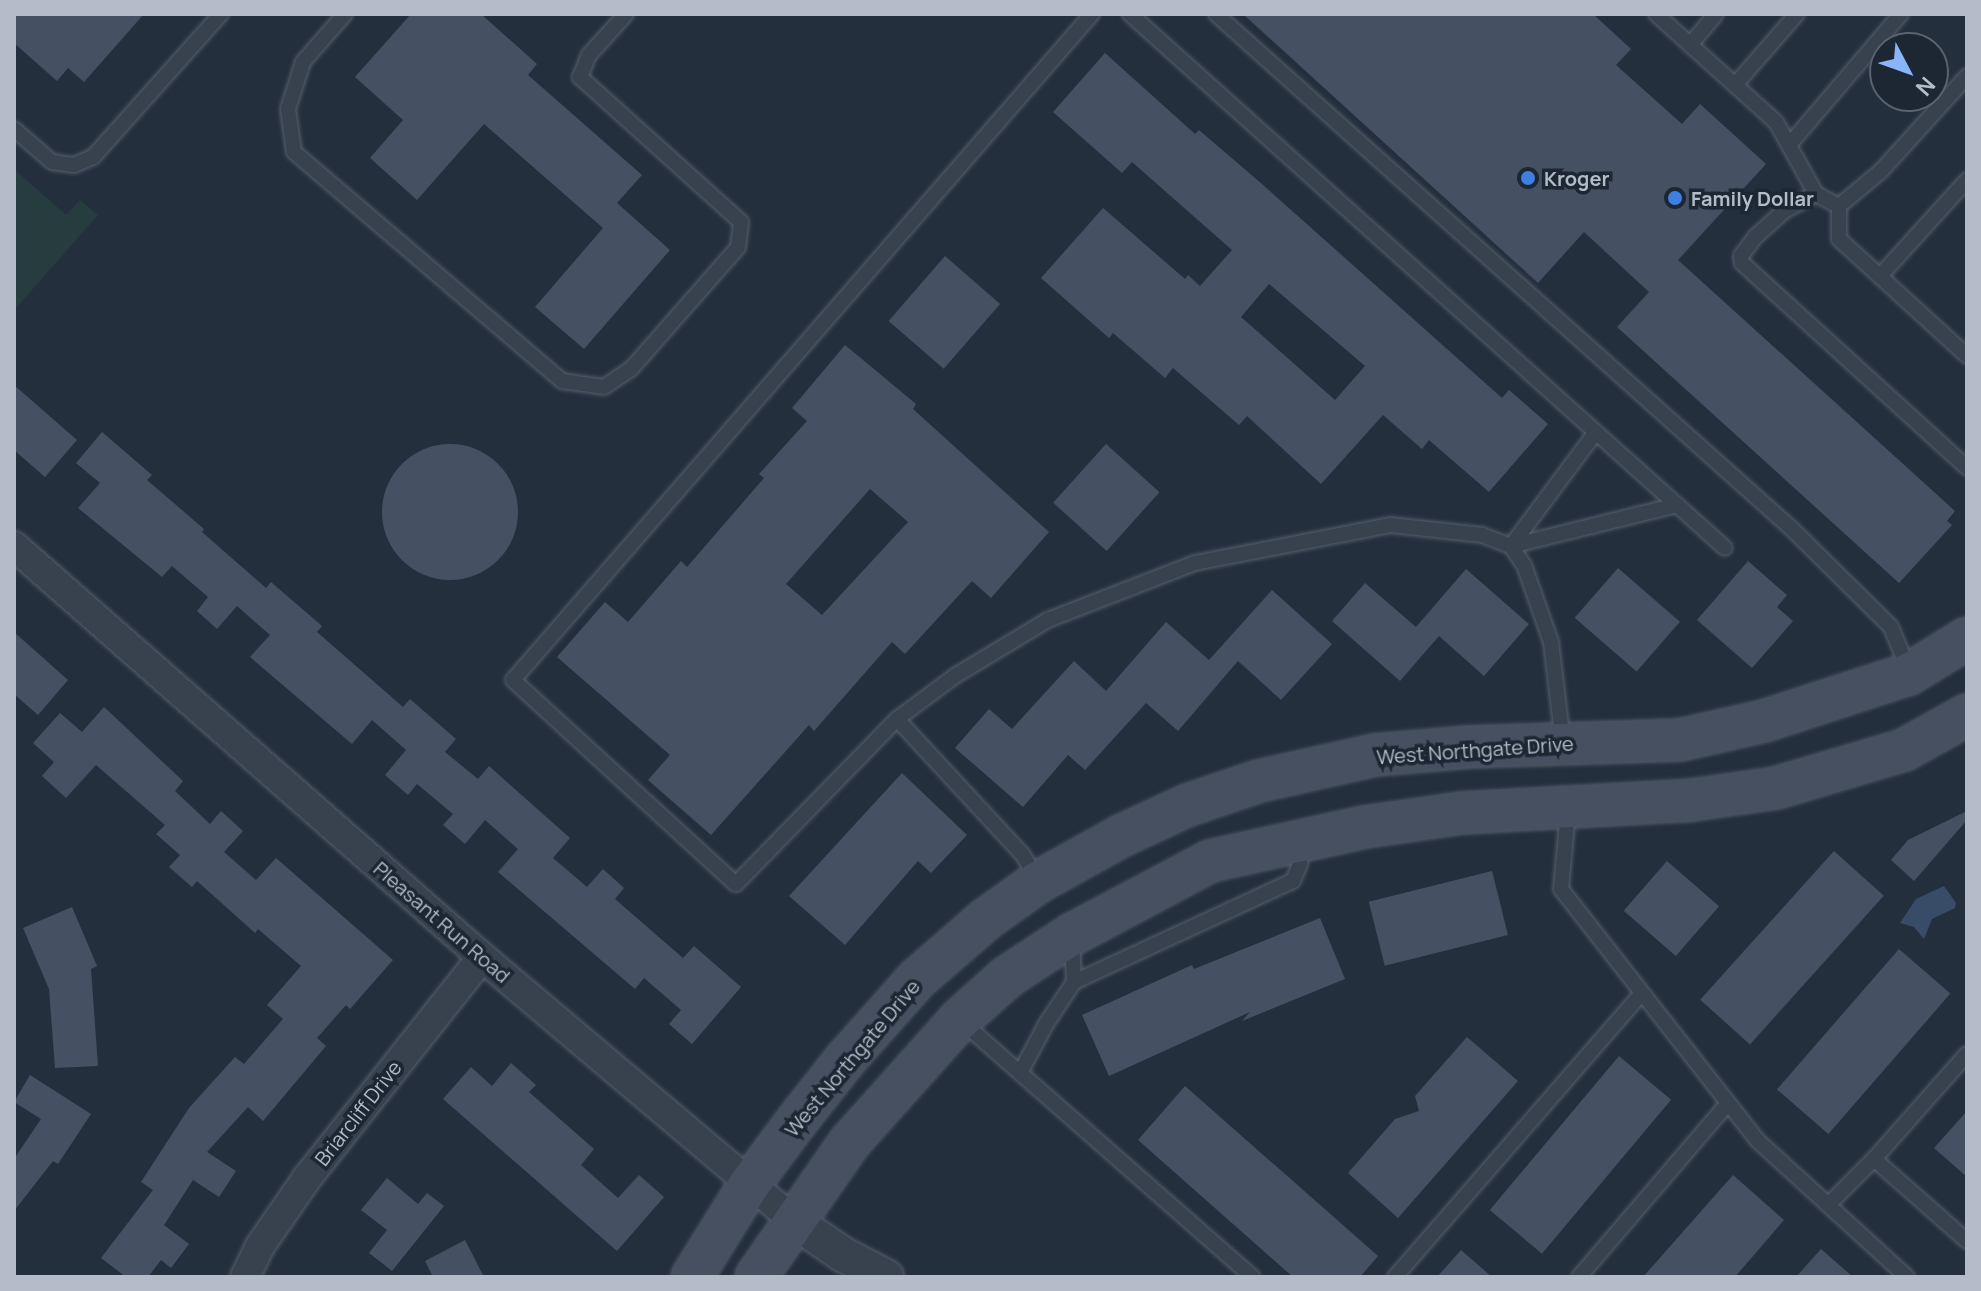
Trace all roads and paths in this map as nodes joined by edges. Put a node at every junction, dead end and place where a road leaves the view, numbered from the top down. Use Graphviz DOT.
graph roads {
  1 [pos="221,14"];
  2 [pos="345,14"];
  3 [pos="626,14"];
  4 [pos="1092,14"];
  5 [pos="1130,14"];
  6 [pos="1216,14"];
  7 [pos="1656,14"];
  8 [pos="1716,14"];
  9 [pos="1797,14"];
  10 [pos="1901,14"];
  11 [pos="1690,45"];
  12 [pos="1967,76"];
  13 [pos="1735,85"];
  14 [pos="14,129"];
  15 [pos="1789,145"];
  16 [pos="1967,180"];
  17 [pos="1816,194"];
  18 [pos="1839,206"];
  19 [pos="1880,276"];
  20 [pos="1967,356"];
  21 [pos="1596,432"];
  22 [pos="1967,468"];
  23 [pos="1677,505"];
  24 [pos="14,546"];
  25 [pos="1511,546"];
  26 [pos="1725,548"];
  27 [pos="1967,638"];
  28 [pos="1910,673"];
  29 [pos="1825,703"];
  30 [pos="1967,715"];
  31 [pos="897,719"];
  32 [pos="1563,743"];
  33 [pos="1846,768"];
  34 [pos="1569,806"];
  35 [pos="1301,841"];
  36 [pos="1038,882"];
  37 [pos="1071,935"];
  38 [pos="482,957"];
  39 [pos="1074,982"];
  40 [pos="1642,993"];
  41 [pos="959,1020"];
  42 [pos="1967,1054"];
  43 [pos="1020,1073"];
  44 [pos="1728,1103"];
  45 [pos="1874,1159"];
  46 [pos="749,1185"];
  47 [pos="1828,1205"];
  48 [pos="794,1221"];
  49 [pos="1967,1241"];
  50 [pos="250,1275"];
  51 [pos="692,1277"];
  52 [pos="756,1277"];
  53 [pos="886,1277"];
  54 [pos="1252,1277"];
  55 [pos="1395,1277"];
  56 [pos="1579,1277"];
  57 [pos="1907,1277"];
  1 -- 14 [label="lane"];
  2 -- 3 [label="lane"];
  4 -- 31 [label="lane"];
  5 -- 21 [label="lane"];
  6 -- 28 [label="lane"];
  7 -- 11 [label="lane"];
  8 -- 11 [label="lane"];
  9 -- 13 [label="lane"];
  10 -- 15 [label="lane"];
  11 -- 13 [label="lane"];
  12 -- 18 [label="lane"];
  13 -- 15 [label="lane"];
  15 -- 17 [label="lane"];
  16 -- 19 [label="lane"];
  17 -- 18 [label="lane"];
  17 -- 22 [label="lane"];
  18 -- 19 [label="lane"];
  19 -- 20 [label="lane"];
  21 -- 23 [label="lane"];
  21 -- 25 [label="lane"];
  23 -- 25 [label="lane"];
  23 -- 26 [label="lane"];
  24 -- 38 [label="street, Pleasant Run Road"];
  25 -- 31 [label="lane"];
  25 -- 32 [label="lane"];
  27 -- 28 [label="main road, West Northgate Drive"];
  28 -- 29 [label="main road, West Northgate Drive"];
  29 -- 32 [label="main road, West Northgate Drive"];
  29 -- 33 [label="main road"];
  30 -- 33 [label="main road"];
  31 -- 36 [label="lane"];
  32 -- 34 [label="main road"];
  32 -- 36 [label="main road, West Northgate Drive"];
  33 -- 34 [label="main road"];
  34 -- 35 [label="main road"];
  34 -- 40 [label="lane"];
  35 -- 37 [label="main road"];
  35 -- 39 [label="lane"];
  36 -- 37 [label="main road"];
  36 -- 46 [label="main road, West Northgate Drive"];
  37 -- 39 [label="lane"];
  37 -- 41 [label="main road"];
  38 -- 46 [label="street, Pleasant Run Road"];
  38 -- 50 [label="street, Briarcliff Drive"];
  39 -- 43 [label="lane"];
  40 -- 44 [label="lane"];
  40 -- 55 [label="lane"];
  41 -- 43 [label="lane"];
  41 -- 48 [label="main road"];
  42 -- 45 [label="lane"];
  43 -- 54 [label="lane"];
  44 -- 47 [label="lane"];
  44 -- 56 [label="lane"];
  45 -- 47 [label="lane"];
  45 -- 49 [label="lane"];
  46 -- 48 [label="street, Pleasant Run Road"];
  46 -- 51 [label="main road, West Northgate Drive"];
  47 -- 57 [label="lane"];
  48 -- 52 [label="main road"];
  48 -- 53 [label="street, Pleasant Run Road"];
}
